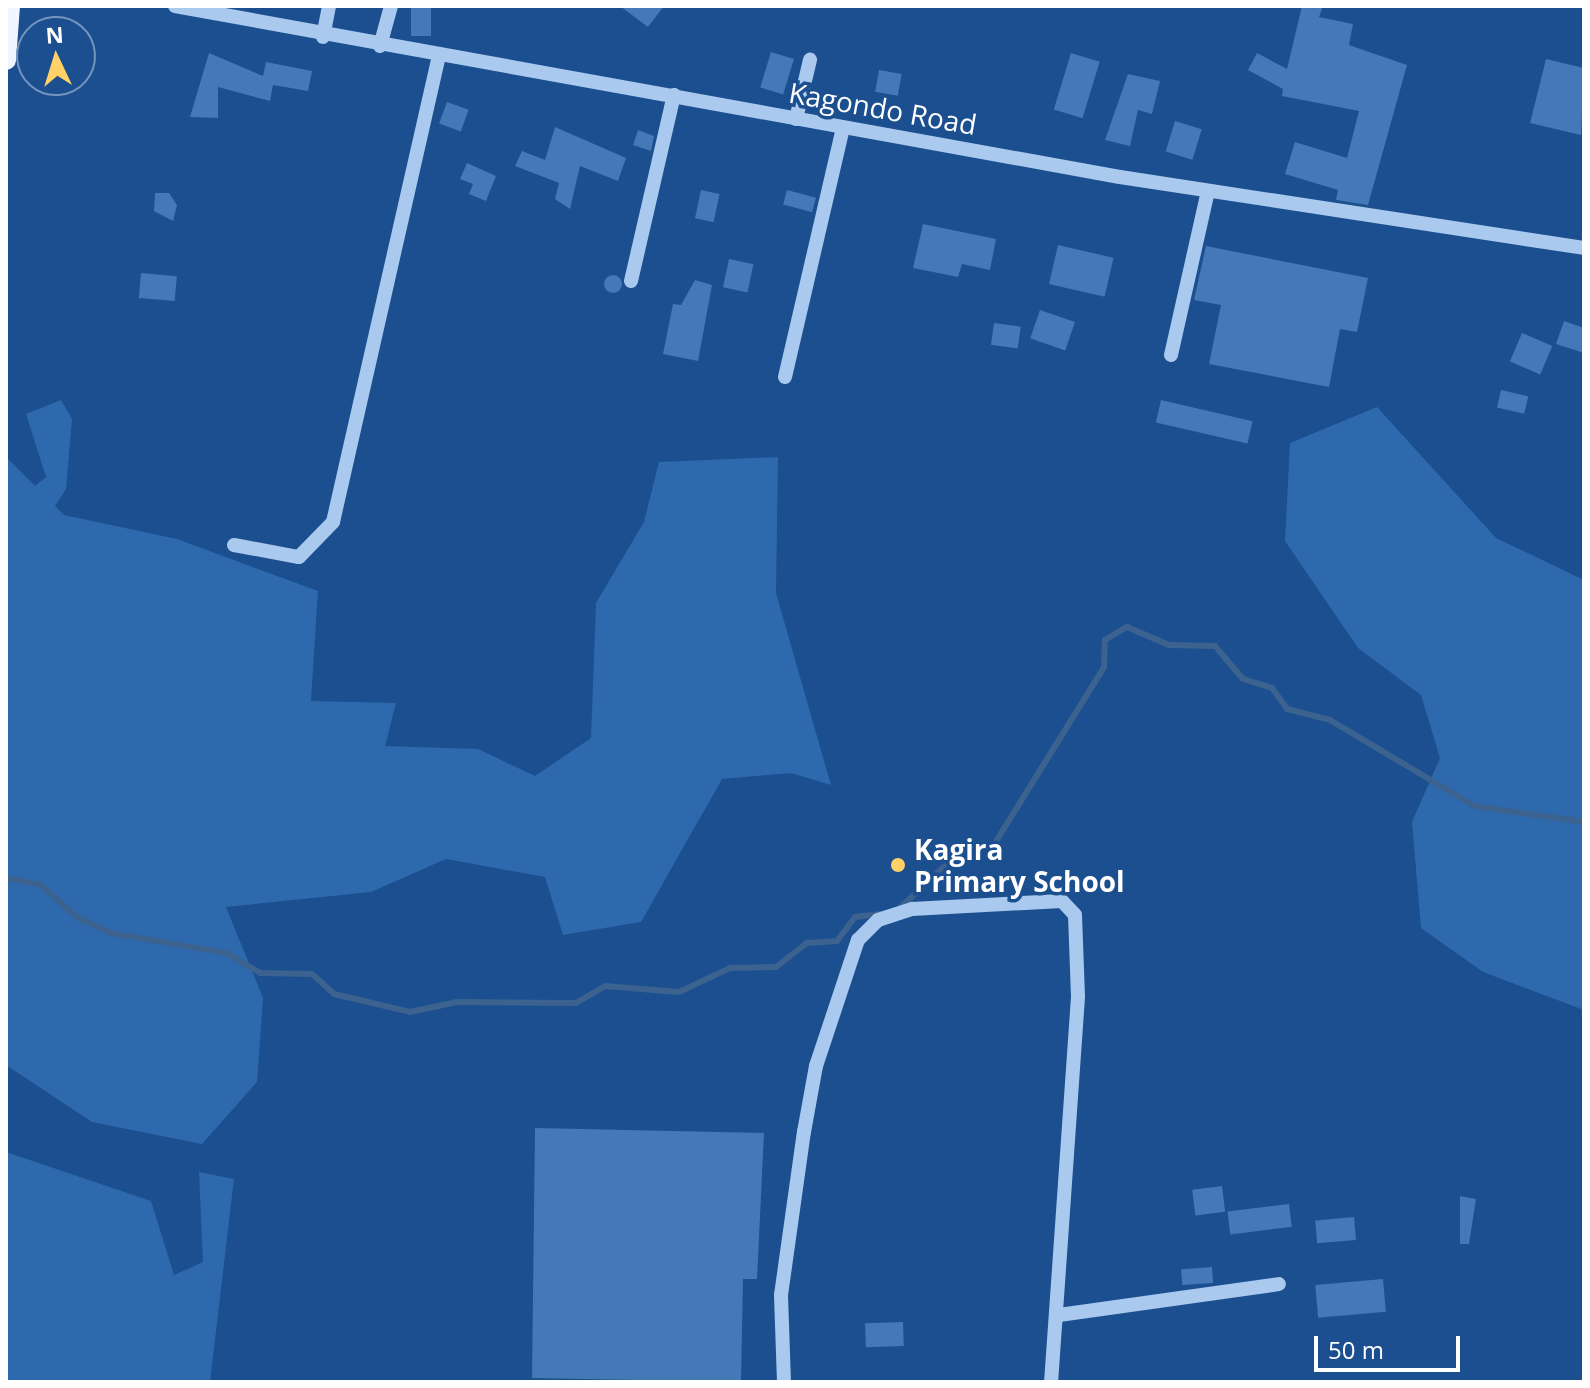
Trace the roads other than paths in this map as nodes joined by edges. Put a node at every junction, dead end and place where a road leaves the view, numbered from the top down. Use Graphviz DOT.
graph roads {
  1 [pos="10,6"];
  2 [pos="175,6"];
  3 [pos="329,6"];
  4 [pos="391,6"];
  5 [pos="323,37"];
  6 [pos="380,46"];
  7 [pos="439,54"];
  8 [pos="6,60"];
  9 [pos="810,60"];
  10 [pos="674,95"];
  11 [pos="796,119"];
  12 [pos="843,128"];
  13 [pos="1208,191"];
  14 [pos="1584,248"];
  15 [pos="631,281"];
  16 [pos="1171,355"];
  17 [pos="785,377"];
  18 [pos="234,545"];
  19 [pos="1279,1284"];
  20 [pos="1059,1315"];
  21 [pos="784,1382"];
  22 [pos="1051,1382"];
  1 -- 8 [label="main road"];
  2 -- 5 [label="street, Kagondo Road"];
  3 -- 5 [label="street"];
  4 -- 6 [label="street"];
  5 -- 6 [label="street, Kagondo Road"];
  6 -- 7 [label="street, Kagondo Road"];
  7 -- 10 [label="street, Kagondo Road"];
  7 -- 18 [label="street"];
  9 -- 11 [label="street"];
  10 -- 11 [label="street, Kagondo Road"];
  10 -- 15 [label="street"];
  11 -- 12 [label="street, Kagondo Road"];
  12 -- 13 [label="street, Kagondo Road"];
  12 -- 17 [label="street"];
  13 -- 14 [label="street, Kagondo Road"];
  13 -- 16 [label="street"];
  19 -- 20 [label="street"];
  20 -- 21 [label="street"];
  20 -- 22 [label="street"];
}
